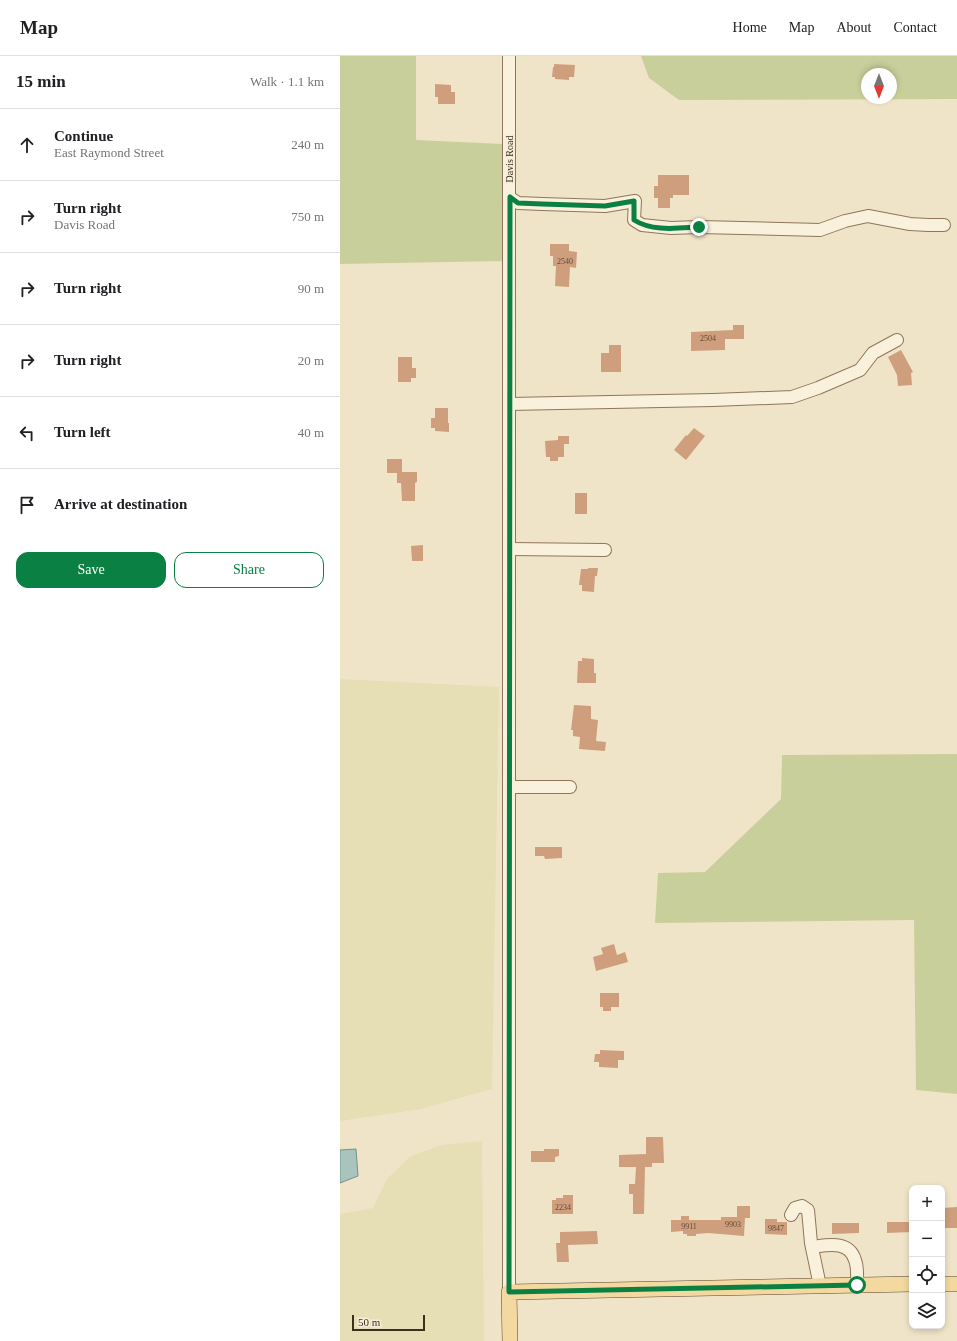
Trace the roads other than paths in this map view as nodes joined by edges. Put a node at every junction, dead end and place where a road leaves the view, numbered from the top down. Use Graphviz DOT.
graph roads {
  1 [pos="509,56"];
  2 [pos="510,197"];
  3 [pos="944,225"];
  4 [pos="897,340"];
  5 [pos="509,404"];
  6 [pos="509,549"];
  7 [pos="605,550"];
  8 [pos="509,786"];
  9 [pos="570,787"];
  10 [pos="791,1215"];
  11 [pos="812,1247"];
  12 [pos="909,1284"];
  13 [pos="945,1284"];
  14 [pos="957,1284"];
  15 [pos="857,1285"];
  16 [pos="820,1286"];
  17 [pos="509,1292"];
  18 [pos="510,1341"];
  1 -- 2 [label="street, Davis Road"];
  2 -- 3 [label="street"];
  2 -- 5 [label="street, Davis Road"];
  4 -- 5 [label="street"];
  5 -- 6 [label="street, Davis Road"];
  6 -- 7 [label="street"];
  6 -- 8 [label="street, Davis Road"];
  8 -- 9 [label="street"];
  8 -- 17 [label="street, Davis Road"];
  10 -- 11 [label="street"];
  11 -- 15 [label="street"];
  11 -- 16 [label="street"];
  12 -- 15 [label="main road"];
  13 -- 14 [label="main road"];
  15 -- 16 [label="main road"];
  16 -- 17 [label="main road"];
  17 -- 18 [label="main road, Davis Road"];
}
